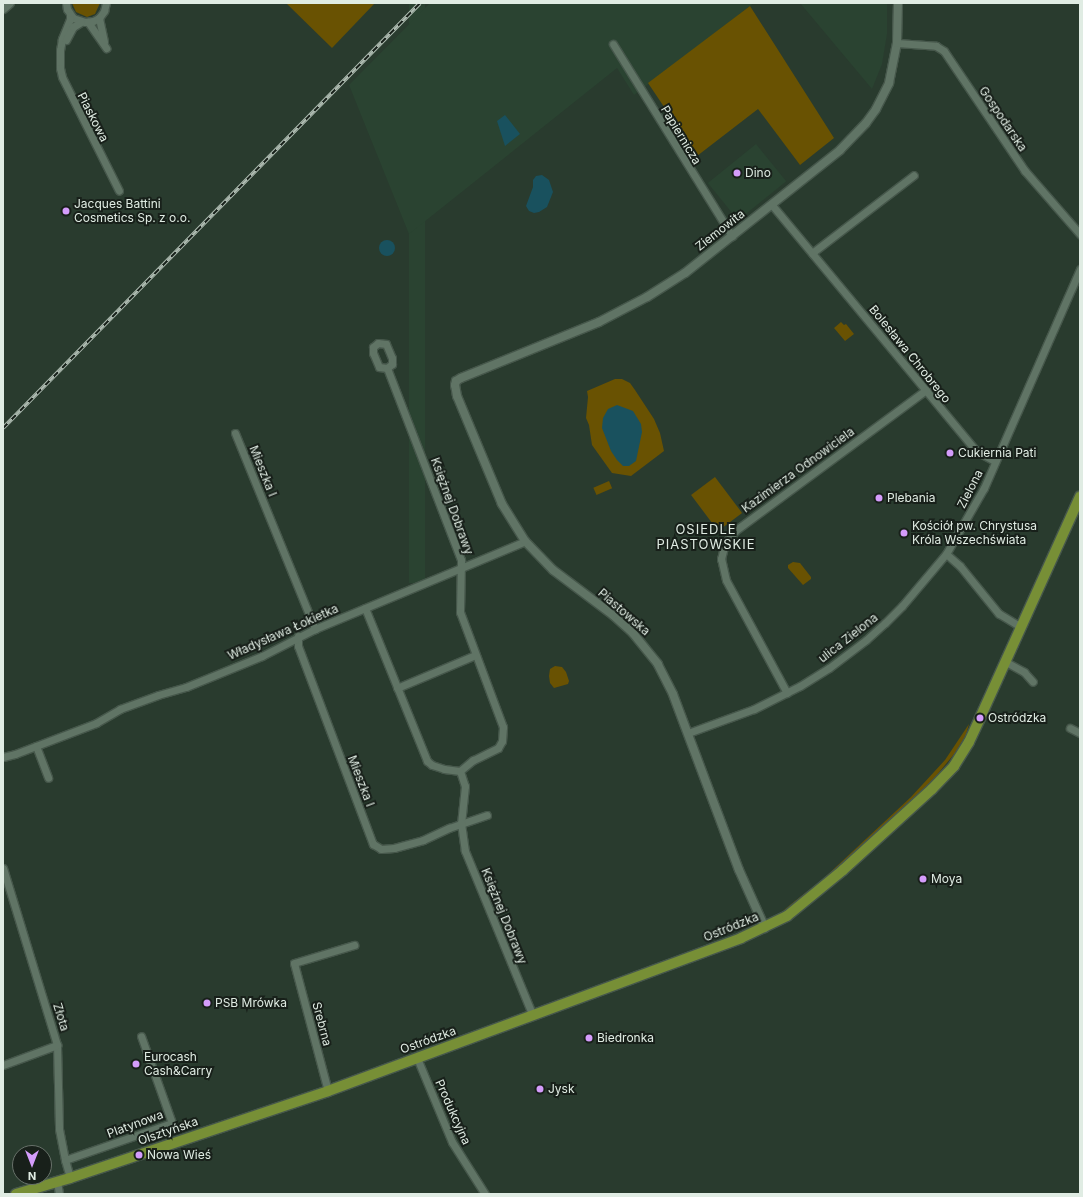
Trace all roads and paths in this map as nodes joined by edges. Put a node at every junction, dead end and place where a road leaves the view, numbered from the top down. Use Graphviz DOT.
graph roads {
  1 [pos="10,3"];
  2 [pos="66,3"];
  3 [pos="106,3"];
  4 [pos="898,3"];
  5 [pos="3,9"];
  6 [pos="70,15"];
  7 [pos="99,18"];
  8 [pos="85,22"];
  9 [pos="897,43"];
  10 [pos="613,44"];
  11 [pos="60,50"];
  12 [pos="914,175"];
  13 [pos="119,191"];
  14 [pos="772,205"];
  15 [pos="1080,234"];
  16 [pos="732,236"];
  17 [pos="812,253"];
  18 [pos="1080,269"];
  19 [pos="388,368"];
  20 [pos="456,381"];
  21 [pos="926,390"];
  22 [pos="235,434"];
  23 [pos="995,461"];
  24 [pos="1080,497"];
  25 [pos="525,541"];
  26 [pos="946,554"];
  27 [pos="462,567"];
  28 [pos="916,591"];
  29 [pos="365,608"];
  30 [pos="1021,627"];
  31 [pos="315,629"];
  32 [pos="298,636"];
  33 [pos="475,655"];
  34 [pos="1006,662"];
  35 [pos="1033,682"];
  36 [pos="398,688"];
  37 [pos="787,693"];
  38 [pos="1070,728"];
  39 [pos="688,733"];
  40 [pos="1080,733"];
  41 [pos="36,746"];
  42 [pos="3,756"];
  43 [pos="460,771"];
  44 [pos="48,778"];
  45 [pos="487,815"];
  46 [pos="461,823"];
  47 [pos="3,868"];
  48 [pos="765,928"];
  49 [pos="354,945"];
  50 [pos="533,1016"];
  51 [pos="141,1036"];
  52 [pos="57,1045"];
  53 [pos="417,1058"];
  54 [pos="3,1065"];
  55 [pos="328,1091"];
  56 [pos="65,1160"];
  57 [pos="70,1178"];
  58 [pos="58,1181"];
  59 [pos="16,1194"];
  60 [pos="59,1194"];
  61 [pos="485,1194"];
  1 -- 5 [label="street"];
  2 -- 6 [label="street"];
  3 -- 7 [label="street"];
  4 -- 9 [label="street, Ziemowita"];
  6 -- 8 [label="street"];
  6 -- 11 [label="street, Piaskowa"];
  7 -- 8 [label="street"];
  7 -- 8 [label="street"];
  8 -- 11 [label="street"];
  9 -- 14 [label="street, Ziemowita"];
  9 -- 15 [label="street, Gospodarska"];
  10 -- 16 [label="street, Papiernicza"];
  11 -- 13 [label="street, Piaskowa"];
  12 -- 17 [label="street"];
  14 -- 16 [label="street, Ziemowita"];
  14 -- 17 [label="street, Bolesława Chrobrego"];
  16 -- 20 [label="street, Ziemowita"];
  17 -- 21 [label="street, Bolesława Chrobrego"];
  18 -- 23 [label="street, Zielona"];
  19 -- 27 [label="street, Księżnej Dobrawy"];
  20 -- 25 [label="street, Piastowska"];
  21 -- 23 [label="street, Bolesława Chrobrego"];
  21 -- 37 [label="street, Kazimierza Odnowiciela"];
  22 -- 31 [label="street, Mieszka I"];
  23 -- 26 [label="street, Zielona"];
  24 -- 30 [label="main road, Ostródzka"];
  25 -- 27 [label="street, Władysława Łokietka"];
  25 -- 39 [label="street, Piastowska"];
  26 -- 28 [label="street, Zielona"];
  26 -- 30 [label="street"];
  27 -- 29 [label="street, Władysława Łokietka"];
  27 -- 33 [label="street, Księżnej Dobrawy"];
  28 -- 37 [label="street, ulica Zielona"];
  29 -- 31 [label="street, Władysława Łokietka"];
  29 -- 36 [label="street"];
  30 -- 34 [label="main road, Ostródzka"];
  31 -- 32 [label="street, Władysława Łokietka"];
  32 -- 41 [label="street, Władysława Łokietka"];
  32 -- 46 [label="street, Mieszka I"];
  33 -- 36 [label="street"];
  33 -- 43 [label="street, Księżnej Dobrawy"];
  34 -- 35 [label="street"];
  34 -- 48 [label="main road, Ostródzka"];
  36 -- 43 [label="street"];
  37 -- 39 [label="street, ulica Zielona"];
  38 -- 40 [label="street"];
  39 -- 48 [label="street, Piastowska"];
  41 -- 42 [label="street, Władysława Łokietka"];
  41 -- 44 [label="street"];
  43 -- 46 [label="street, Księżnej Dobrawy"];
  45 -- 46 [label="street"];
  46 -- 50 [label="street, Księżnej Dobrawy"];
  47 -- 52 [label="street, Złota"];
  48 -- 50 [label="main road, Ostródzka"];
  49 -- 55 [label="street, Srebrna"];
  50 -- 53 [label="main road, Ostródzka"];
  51 -- 56 [label="street, Platynowa"];
  52 -- 54 [label="street"];
  52 -- 56 [label="street, Złota"];
  53 -- 55 [label="main road, Ostródzka"];
  53 -- 61 [label="street, Produkcyjna"];
  55 -- 57 [label="main road, Olsztyńska"];
  56 -- 57 [label="street, Złota"];
  57 -- 58 [label="main road, Olsztyńska"];
  58 -- 59 [label="main road, Olsztyńska"];
  58 -- 60 [label="street"];
}
